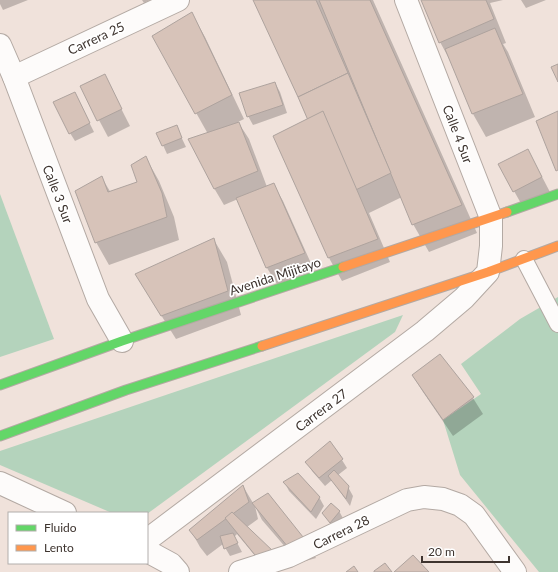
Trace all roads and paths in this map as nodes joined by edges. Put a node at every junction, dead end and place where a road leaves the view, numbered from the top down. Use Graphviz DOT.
graph roads {
  1 [pos="178,0"];
  2 [pos="406,0"];
  3 [pos="0,45"];
  4 [pos="14,77"];
  5 [pos="558,194"];
  6 [pos="491,218"];
  7 [pos="558,246"];
  8 [pos="524,259"];
  9 [pos="488,272"];
  10 [pos="558,324"];
  11 [pos="122,341"];
  12 [pos="0,385"];
  13 [pos="0,436"];
  14 [pos="0,483"];
  15 [pos="64,512"];
  16 [pos="148,539"];
  17 [pos="148,552"];
  18 [pos="178,572"];
  19 [pos="240,572"];
  20 [pos="515,572"];
  1 -- 4 [label="street, Carrera 25"];
  2 -- 6 [label="street, Calle 4 Sur"];
  3 -- 4 [label="street, Calle 3 Sur"];
  4 -- 11 [label="street, Calle 3 Sur"];
  5 -- 6 [label="main road, Avenida Mijitayo"];
  6 -- 9 [label="street, Calle 4 Sur"];
  6 -- 11 [label="main road, Avenida Mijitayo"];
  7 -- 8 [label="main road"];
  8 -- 9 [label="main road"];
  8 -- 10 [label="lane"];
  9 -- 13 [label="main road"];
  9 -- 16 [label="street, Carrera 27"];
  11 -- 12 [label="main road, Avenida Mijitayo"];
  14 -- 15 [label="street"];
  17 -- 18 [label="street"];
  19 -- 20 [label="street, Carrera 28"];
}
